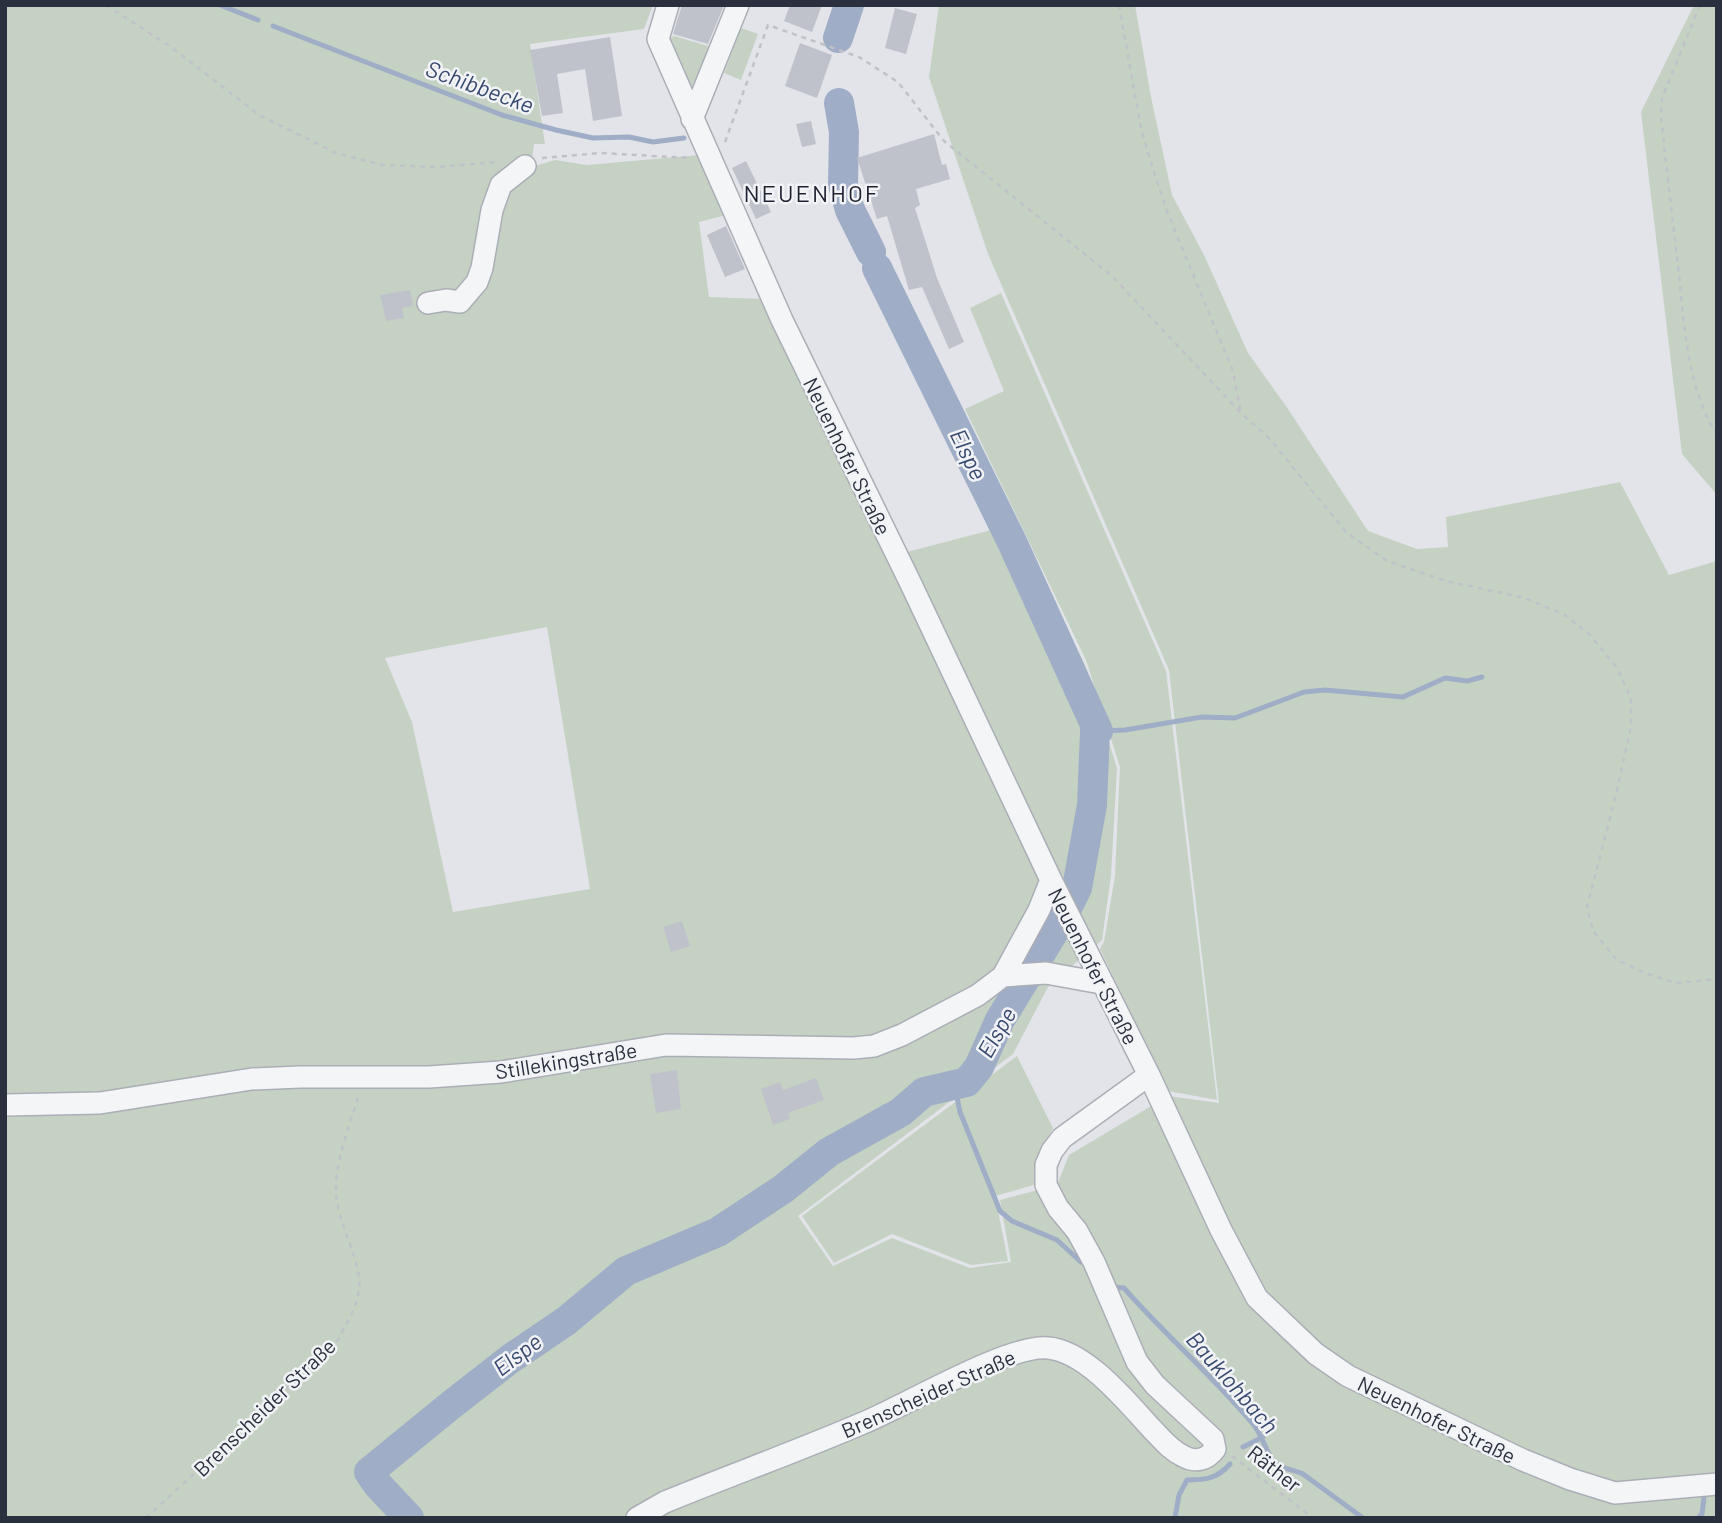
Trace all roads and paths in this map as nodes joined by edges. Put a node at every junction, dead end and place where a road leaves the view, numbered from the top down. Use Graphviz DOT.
graph roads {
  1 [pos="106,5"];
  2 [pos="668,5"];
  3 [pos="738,5"];
  4 [pos="1119,5"];
  5 [pos="1700,5"];
  6 [pos="692,120"];
  7 [pos="501,162"];
  8 [pos="713,163"];
  9 [pos="526,166"];
  10 [pos="428,303"];
  11 [pos="1241,413"];
  12 [pos="1717,435"];
  13 [pos="1056,889"];
  14 [pos="1012,975"];
  15 [pos="1717,979"];
  16 [pos="1101,983"];
  17 [pos="1149,1075"];
  18 [pos="364,1078"];
  19 [pos="5,1105"];
  20 [pos="1215,1449"];
  21 [pos="1717,1484"];
  22 [pos="146,1518"];
  23 [pos="637,1518"];
  24 [pos="1313,1518"];
  1 -- 7 [label="path"];
  2 -- 6 [label="street, Neuenhofer Straße"];
  3 -- 6 [label="street"];
  4 -- 11 [label="path"];
  5 -- 12 [label="path"];
  6 -- 8 [label="street, Neuenhofer Straße"];
  8 -- 9 [label="path"];
  8 -- 11 [label="path"];
  8 -- 13 [label="street, Neuenhofer Straße"];
  9 -- 10 [label="street"];
  11 -- 15 [label="path"];
  13 -- 14 [label="street, Stillekingstraße"];
  13 -- 16 [label="street, Neuenhofer Straße"];
  14 -- 16 [label="street"];
  14 -- 18 [label="street, Stillekingstraße"];
  16 -- 17 [label="street, Neuenhofer Straße"];
  17 -- 20 [label="street"];
  17 -- 21 [label="street, Neuenhofer Straße"];
  18 -- 19 [label="street, Stillekingstraße"];
  18 -- 22 [label="path, Brenscheider Straße"];
  20 -- 23 [label="street, Brenscheider Straße"];
  20 -- 24 [label="path, Räther"];
}
